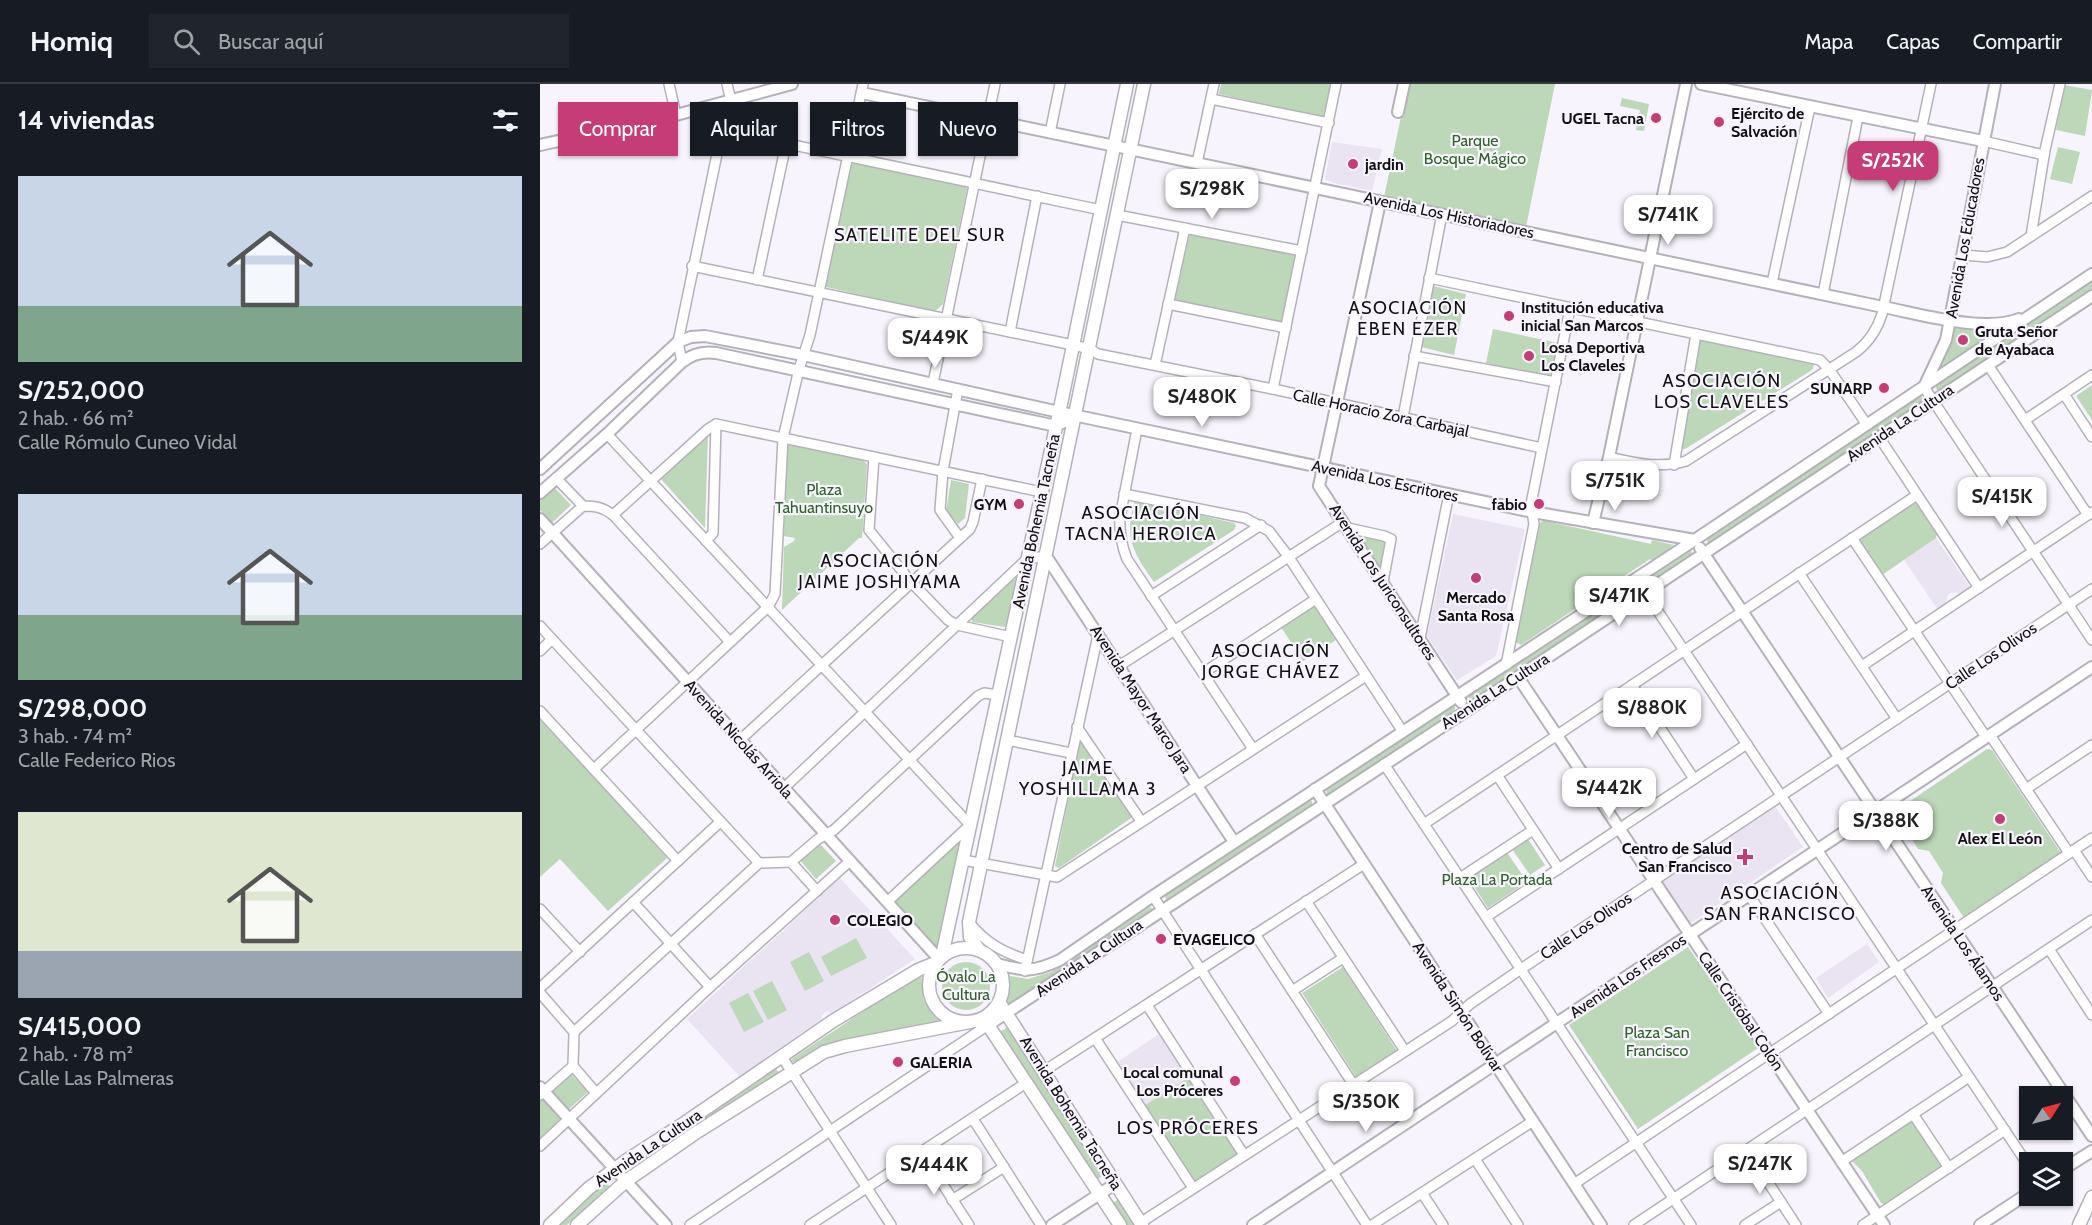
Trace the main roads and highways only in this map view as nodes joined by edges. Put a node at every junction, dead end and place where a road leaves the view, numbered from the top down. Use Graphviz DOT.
graph roads {
  1 [pos="1127,84"];
  2 [pos="1144,84"];
  3 [pos="979,950"];
  4 [pos="938,959"];
  5 [pos="999,1002"];
  6 [pos="978,1023"];
  7 [pos="686,1122"];
  8 [pos="694,1134"];
  9 [pos="2092,1197"];
  10 [pos="1141,1224"];
  11 [pos="550,1225"];
  12 [pos="577,1225"];
  13 [pos="1120,1225"];
  14 [pos="2079,1225"];
  1 -- 4 [label="main road, Avenida Bohemia Tacneña"];
  2 -- 3 [label="main road, Avenida Bohemia Tacneña"];
  3 -- 4 [label="main road"];
  3 -- 5 [label="main road"];
  4 -- 6 [label="main road"];
  4 -- 7 [label="main road, Avenida La Cultura"];
  5 -- 6 [label="main road"];
  5 -- 10 [label="main road, Avenida Bohemia Tacneña"];
  6 -- 8 [label="main road, Avenida La Cultura"];
  6 -- 13 [label="main road, Avenida Bohemia Tacneña"];
  7 -- 8 [label="main road"];
  7 -- 11 [label="main road, Avenida La Cultura"];
  8 -- 12 [label="main road, Avenida La Cultura"];
  9 -- 14 [label="main road"];
}
